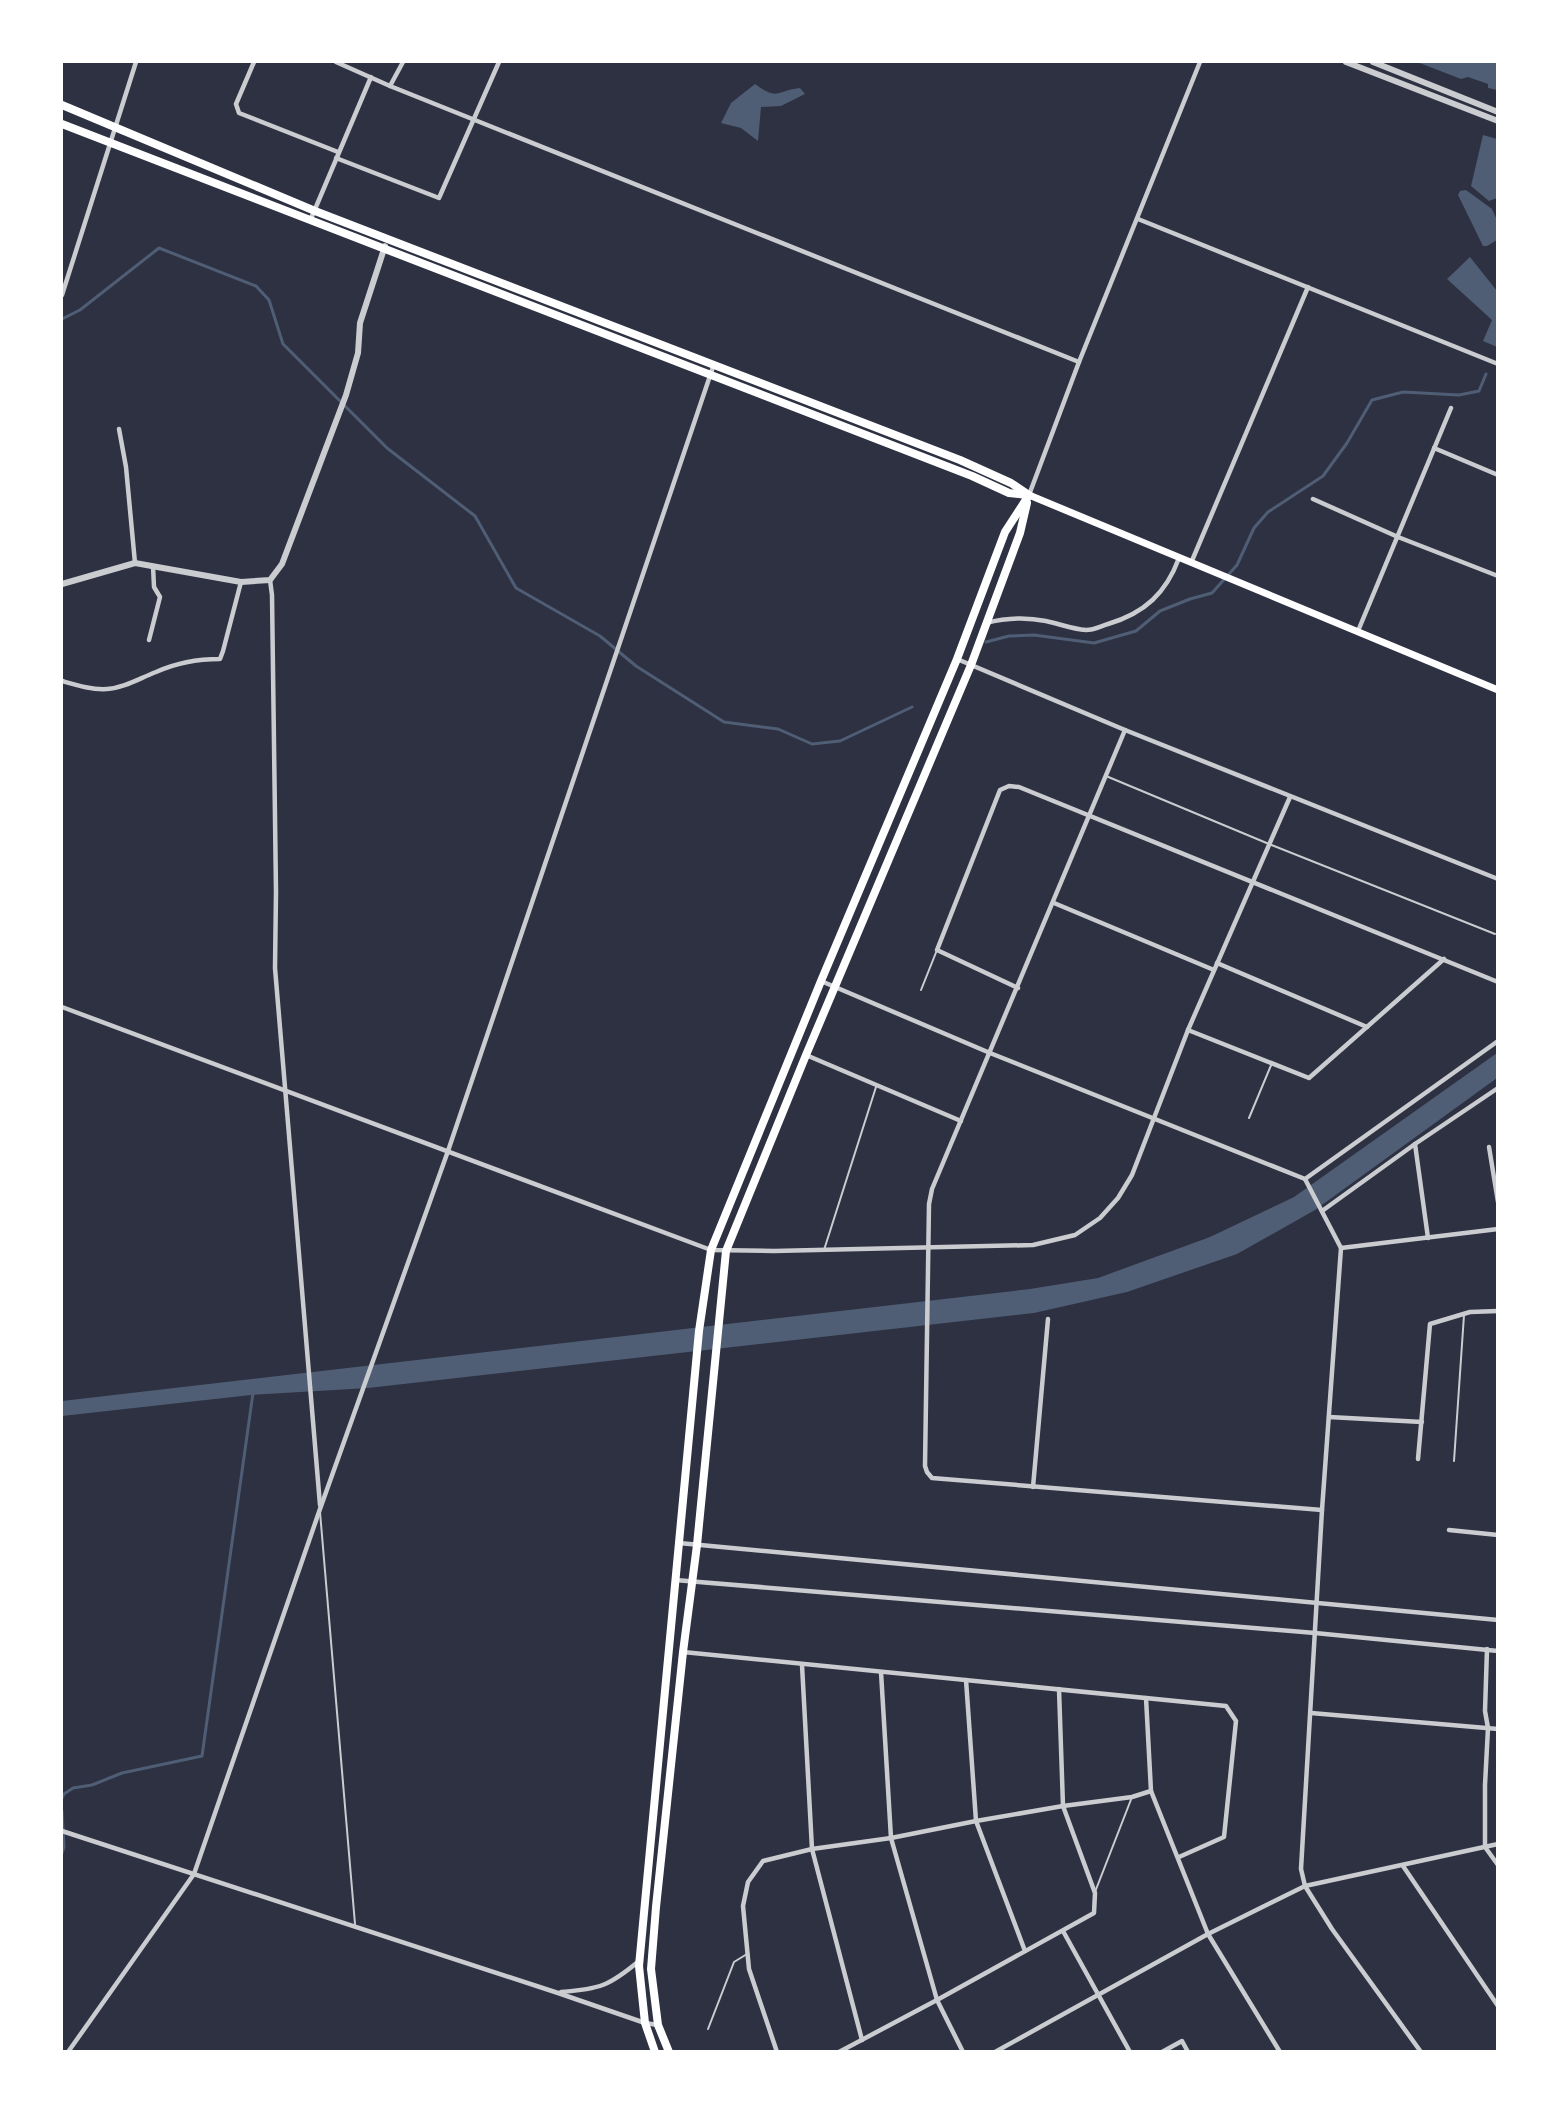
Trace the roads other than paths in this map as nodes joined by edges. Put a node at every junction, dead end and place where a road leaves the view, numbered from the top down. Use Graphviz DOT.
graph roads {
  1 [pos="136,62"];
  2 [pos="254,62"];
  3 [pos="336,62"];
  4 [pos="403,62"];
  5 [pos="499,62"];
  6 [pos="1200,62"];
  7 [pos="1346,62"];
  8 [pos="1373,62"];
  9 [pos="371,77"];
  10 [pos="390,86"];
  11 [pos="62,105"];
  12 [pos="1497,111"];
  13 [pos="473,120"];
  14 [pos="1497,121"];
  15 [pos="62,124"];
  16 [pos="114,127"];
  17 [pos="110,144"];
  18 [pos="338,152"];
  19 [pos="336,158"];
  20 [pos="315,211"];
  21 [pos="1138,219"];
  22 [pos="310,221"];
  23 [pos="389,238"];
  24 [pos="383,249"];
  25 [pos="1308,287"];
  26 [pos="62,295"];
  27 [pos="1080,362"];
  28 [pos="714,364"];
  29 [pos="1497,364"];
  30 [pos="710,376"];
  31 [pos="1450,408"];
  32 [pos="119,429"];
  33 [pos="1434,448"];
  34 [pos="1497,475"];
  35 [pos="1029,495"];
  36 [pos="1313,499"];
  37 [pos="1398,537"];
  38 [pos="1179,558"];
  39 [pos="135,563"];
  40 [pos="1191,563"];
  41 [pos="153,566"];
  42 [pos="1497,576"];
  43 [pos="270,580"];
  44 [pos="241,582"];
  45 [pos="62,584"];
  46 [pos="986,623"];
  47 [pos="1358,631"];
  48 [pos="149,640"];
  49 [pos="957,659"];
  50 [pos="971,665"];
  51 [pos="62,681"];
  52 [pos="1497,690"];
  53 [pos="1125,730"];
  54 [pos="1107,776"];
  55 [pos="1290,797"];
  56 [pos="1089,817"];
  57 [pos="1269,844"];
  58 [pos="1497,879"];
  59 [pos="1252,882"];
  60 [pos="1053,903"];
  61 [pos="1495,934"];
  62 [pos="937,950"];
  63 [pos="1444,959"];
  64 [pos="1217,963"];
  65 [pos="1214,970"];
  66 [pos="821,981"];
  67 [pos="1497,982"];
  68 [pos="835,987"];
  69 [pos="1018,987"];
  70 [pos="921,990"];
  71 [pos="62,1007"];
  72 [pos="1367,1027"];
  73 [pos="1188,1030"];
  74 [pos="1497,1041"];
  75 [pos="990,1053"];
  76 [pos="806,1055"];
  77 [pos="1272,1063"];
  78 [pos="876,1085"];
  79 [pos="1497,1088"];
  80 [pos="286,1091"];
  81 [pos="1155,1118"];
  82 [pos="1249,1118"];
  83 [pos="961,1121"];
  84 [pos="1414,1144"];
  85 [pos="1489,1147"];
  86 [pos="448,1151"];
  87 [pos="1305,1179"];
  88 [pos="1497,1202"];
  89 [pos="1321,1210"];
  90 [pos="1497,1229"];
  91 [pos="1428,1238"];
  92 [pos="929,1246"];
  93 [pos="1341,1248"];
  94 [pos="711,1250"];
  95 [pos="824,1250"];
  96 [pos="726,1251"];
  97 [pos="1497,1311"];
  98 [pos="1464,1314"];
  99 [pos="1048,1319"];
  100 [pos="1329,1417"];
  101 [pos="1422,1422"];
  102 [pos="1418,1459"];
  103 [pos="1454,1461"];
  104 [pos="1034,1487"];
  105 [pos="320,1509"];
  106 [pos="1322,1510"];
  107 [pos="1449,1530"];
  108 [pos="1497,1535"];
  109 [pos="679,1543"];
  110 [pos="697,1545"];
  111 [pos="675,1580"];
  112 [pos="693,1582"];
  113 [pos="1317,1603"];
  114 [pos="1497,1620"];
  115 [pos="1315,1634"];
  116 [pos="1487,1649"];
  117 [pos="1497,1651"];
  118 [pos="683,1652"];
  119 [pos="802,1665"];
  120 [pos="881,1672"];
  121 [pos="966,1680"];
  122 [pos="1059,1689"];
  123 [pos="1146,1698"];
  124 [pos="1311,1713"];
  125 [pos="1488,1728"];
  126 [pos="1497,1729"];
  127 [pos="1151,1791"];
  128 [pos="1132,1797"];
  129 [pos="1063,1806"];
  130 [pos="976,1821"];
  131 [pos="62,1831"];
  132 [pos="891,1838"];
  133 [pos="1497,1844"];
  134 [pos="1485,1847"];
  135 [pos="812,1849"];
  136 [pos="1179,1857"];
  137 [pos="1497,1865"];
  138 [pos="1403,1866"];
  139 [pos="194,1874"];
  140 [pos="1305,1886"];
  141 [pos="1095,1893"];
  142 [pos="355,1927"];
  143 [pos="1063,1931"];
  144 [pos="1208,1934"];
  145 [pos="1025,1951"];
  146 [pos="748,1954"];
  147 [pos="639,1961"];
  148 [pos="558,1993"];
  149 [pos="1099,1994"];
  150 [pos="937,2000"];
  151 [pos="1497,2006"];
  152 [pos="645,2023"];
  153 [pos="658,2025"];
  154 [pos="708,2029"];
  155 [pos="862,2040"];
  156 [pos="68,2052"];
  157 [pos="655,2052"];
  158 [pos="669,2052"];
  159 [pos="777,2052"];
  160 [pos="839,2052"];
  161 [pos="963,2052"];
  162 [pos="995,2052"];
  163 [pos="1130,2052"];
  164 [pos="1162,2052"];
  165 [pos="1188,2052"];
  166 [pos="1280,2052"];
  167 [pos="1422,2052"];
  1 -- 16 [label="street"];
  2 -- 18 [label="street"];
  3 -- 9 [label="street"];
  4 -- 10 [label="street"];
  5 -- 13 [label="street"];
  6 -- 21 [label="street"];
  7 -- 14 [label="street"];
  8 -- 12 [label="street"];
  9 -- 10 [label="street"];
  9 -- 18 [label="street"];
  10 -- 13 [label="street"];
  11 -- 16 [label="main road"];
  13 -- 19 [label="street"];
  13 -- 27 [label="street"];
  15 -- 17 [label="main road"];
  16 -- 17 [label="street"];
  16 -- 20 [label="main road"];
  17 -- 22 [label="main road"];
  17 -- 26 [label="street"];
  18 -- 19 [label="street"];
  19 -- 20 [label="street"];
  20 -- 22 [label="street"];
  20 -- 23 [label="main road"];
  21 -- 25 [label="street"];
  21 -- 27 [label="street"];
  22 -- 24 [label="main road"];
  23 -- 24 [label="street"];
  23 -- 28 [label="main road"];
  24 -- 30 [label="main road"];
  24 -- 43 [label="street"];
  25 -- 29 [label="street"];
  25 -- 40 [label="street"];
  27 -- 35 [label="street"];
  28 -- 30 [label="street"];
  28 -- 35 [label="main road"];
  30 -- 35 [label="main road"];
  30 -- 86 [label="street"];
  31 -- 33 [label="street"];
  32 -- 39 [label="street"];
  33 -- 34 [label="street"];
  33 -- 37 [label="street"];
  35 -- 38 [label="main road"];
  35 -- 46 [label="main road"];
  35 -- 49 [label="main road"];
  36 -- 37 [label="street"];
  37 -- 42 [label="street"];
  37 -- 47 [label="street"];
  38 -- 40 [label="main road"];
  38 -- 46 [label="street"];
  39 -- 41 [label="street"];
  39 -- 45 [label="street"];
  40 -- 47 [label="main road"];
  41 -- 44 [label="street"];
  41 -- 48 [label="street"];
  43 -- 44 [label="street"];
  43 -- 80 [label="street"];
  44 -- 51 [label="street"];
  46 -- 50 [label="main road"];
  47 -- 52 [label="main road"];
  49 -- 50 [label="street"];
  49 -- 66 [label="main road"];
  50 -- 53 [label="street"];
  50 -- 68 [label="main road"];
  53 -- 54 [label="street"];
  53 -- 55 [label="street"];
  54 -- 56 [label="street"];
  54 -- 57 [label="lane"];
  55 -- 57 [label="street"];
  55 -- 58 [label="street"];
  56 -- 59 [label="street"];
  56 -- 60 [label="street"];
  56 -- 62 [label="street"];
  57 -- 59 [label="street"];
  57 -- 61 [label="lane"];
  59 -- 63 [label="street"];
  59 -- 64 [label="street"];
  60 -- 65 [label="street"];
  60 -- 69 [label="street"];
  62 -- 69 [label="street"];
  62 -- 70 [label="lane"];
  63 -- 67 [label="street"];
  63 -- 72 [label="street"];
  64 -- 65 [label="street"];
  64 -- 72 [label="street"];
  65 -- 73 [label="street"];
  66 -- 68 [label="street"];
  66 -- 94 [label="main road"];
  68 -- 75 [label="street"];
  68 -- 76 [label="main road"];
  69 -- 75 [label="street"];
  71 -- 80 [label="street"];
  72 -- 77 [label="street"];
  73 -- 77 [label="street"];
  73 -- 81 [label="street"];
  74 -- 87 [label="street"];
  75 -- 81 [label="street"];
  75 -- 83 [label="street"];
  76 -- 78 [label="street"];
  76 -- 96 [label="main road"];
  77 -- 82 [label="lane"];
  78 -- 83 [label="street"];
  78 -- 95 [label="lane"];
  79 -- 84 [label="street"];
  80 -- 86 [label="street"];
  80 -- 105 [label="street"];
  81 -- 87 [label="street"];
  81 -- 92 [label="street"];
  83 -- 92 [label="street"];
  84 -- 89 [label="street"];
  84 -- 91 [label="street"];
  85 -- 88 [label="street"];
  86 -- 94 [label="street"];
  86 -- 105 [label="street"];
  87 -- 89 [label="street"];
  89 -- 93 [label="street"];
  90 -- 91 [label="street"];
  91 -- 93 [label="street"];
  92 -- 95 [label="street"];
  92 -- 104 [label="street"];
  93 -- 100 [label="street"];
  94 -- 96 [label="street"];
  94 -- 109 [label="main road"];
  95 -- 96 [label="street"];
  96 -- 110 [label="main road"];
  97 -- 98 [label="street"];
  98 -- 101 [label="street"];
  98 -- 103 [label="lane"];
  99 -- 104 [label="street"];
  100 -- 101 [label="street"];
  100 -- 106 [label="street"];
  101 -- 102 [label="street"];
  104 -- 106 [label="street"];
  105 -- 139 [label="street"];
  105 -- 142 [label="lane"];
  106 -- 113 [label="street"];
  107 -- 108 [label="street"];
  109 -- 110 [label="street"];
  109 -- 111 [label="main road"];
  110 -- 112 [label="main road"];
  110 -- 113 [label="street"];
  111 -- 112 [label="street"];
  111 -- 147 [label="main road"];
  112 -- 115 [label="street"];
  112 -- 118 [label="main road"];
  113 -- 114 [label="street"];
  113 -- 115 [label="street"];
  115 -- 116 [label="street"];
  115 -- 124 [label="street"];
  116 -- 117 [label="street"];
  116 -- 125 [label="street"];
  118 -- 119 [label="street"];
  118 -- 153 [label="main road"];
  119 -- 120 [label="street"];
  119 -- 135 [label="street"];
  120 -- 121 [label="street"];
  120 -- 132 [label="street"];
  121 -- 122 [label="street"];
  121 -- 130 [label="street"];
  122 -- 123 [label="street"];
  122 -- 129 [label="street"];
  123 -- 127 [label="street"];
  123 -- 136 [label="street"];
  124 -- 125 [label="street"];
  124 -- 140 [label="street"];
  125 -- 126 [label="street"];
  125 -- 134 [label="street"];
  127 -- 128 [label="street"];
  127 -- 136 [label="street"];
  128 -- 129 [label="street"];
  128 -- 141 [label="lane"];
  129 -- 130 [label="street"];
  129 -- 141 [label="street"];
  130 -- 132 [label="street"];
  130 -- 145 [label="street"];
  131 -- 139 [label="street"];
  132 -- 135 [label="street"];
  132 -- 150 [label="street"];
  133 -- 134 [label="street"];
  134 -- 137 [label="street"];
  134 -- 138 [label="street"];
  135 -- 146 [label="street"];
  135 -- 155 [label="street"];
  136 -- 144 [label="street"];
  138 -- 140 [label="street"];
  138 -- 151 [label="street"];
  139 -- 142 [label="street"];
  139 -- 156 [label="street"];
  140 -- 144 [label="street"];
  140 -- 167 [label="street"];
  141 -- 143 [label="street"];
  142 -- 148 [label="street"];
  143 -- 145 [label="street"];
  143 -- 149 [label="street"];
  144 -- 149 [label="street"];
  144 -- 166 [label="street"];
  145 -- 150 [label="street"];
  146 -- 154 [label="lane"];
  146 -- 159 [label="street"];
  147 -- 148 [label="street"];
  147 -- 152 [label="main road"];
  148 -- 152 [label="street"];
  149 -- 162 [label="street"];
  149 -- 163 [label="street"];
  150 -- 155 [label="street"];
  150 -- 161 [label="street"];
  152 -- 153 [label="street"];
  152 -- 157 [label="main road"];
  153 -- 158 [label="main road"];
  155 -- 160 [label="street"];
  164 -- 165 [label="street"];
}
